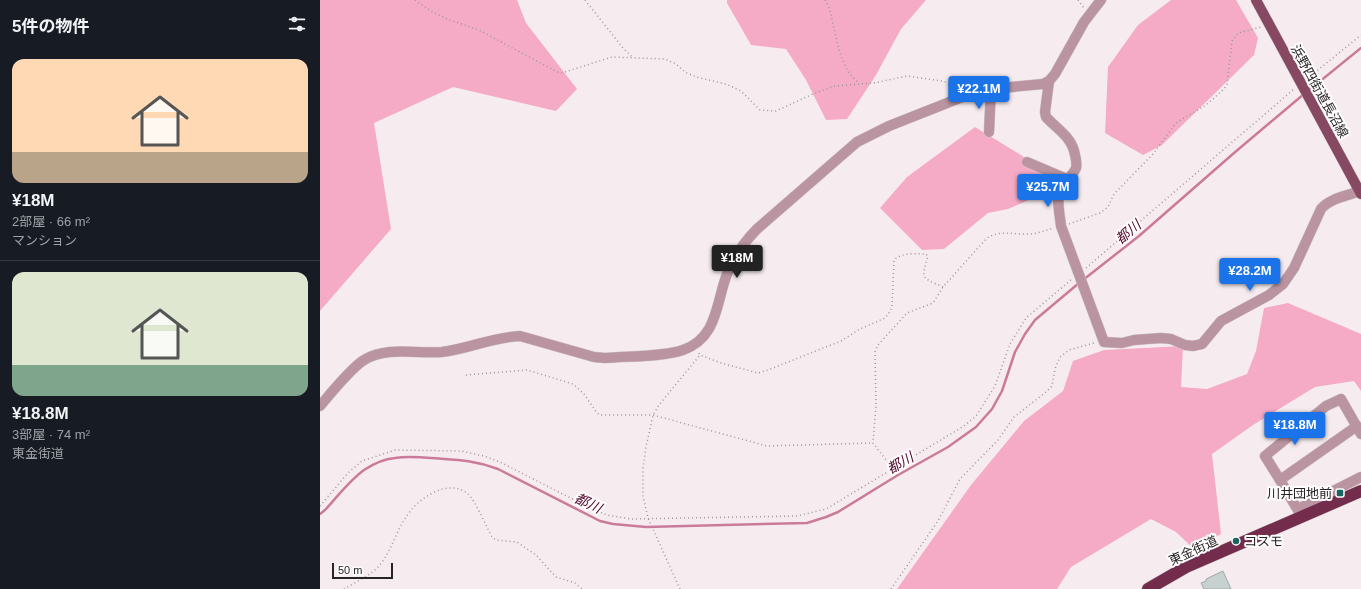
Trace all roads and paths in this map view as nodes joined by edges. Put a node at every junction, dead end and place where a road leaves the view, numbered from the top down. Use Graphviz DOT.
graph roads {
  1 [pos="414,0"];
  2 [pos="584,0"];
  3 [pos="825,0"];
  4 [pos="1101,0"];
  5 [pos="1256,0"];
  6 [pos="1269,25"];
  7 [pos="1361,36"];
  8 [pos="633,57"];
  9 [pos="1049,81"];
  10 [pos="1301,83"];
  11 [pos="859,84"];
  12 [pos="991,88"];
  13 [pos="970,94"];
  14 [pos="989,132"];
  15 [pos="1027,162"];
  16 [pos="1067,179"];
  17 [pos="1360,193"];
  18 [pos="1061,226"];
  19 [pos="1079,274"];
  20 [pos="943,287"];
  21 [pos="1104,342"];
  22 [pos="466,375"];
  23 [pos="320,406"];
  24 [pos="653,415"];
  25 [pos="1359,430"];
  26 [pos="873,443"];
  27 [pos="893,469"];
  28 [pos="1361,477"];
  29 [pos="1280,480"];
  30 [pos="1361,491"];
  31 [pos="320,506"];
  32 [pos="1300,513"];
  33 [pos="648,518"];
  34 [pos="344,589"];
  35 [pos="582,589"];
  36 [pos="680,589"];
  37 [pos="891,589"];
  38 [pos="1148,589"];
  1 -- 8 [label="path"];
  2 -- 8 [label="path"];
  3 -- 11 [label="path"];
  4 -- 9 [label="street"];
  5 -- 6 [label="main road, 浜野四街道長沼線"];
  6 -- 10 [label="main road, 浜野四街道長沼線"];
  6 -- 18 [label="path"];
  7 -- 10 [label="path"];
  8 -- 11 [label="path"];
  9 -- 12 [label="street"];
  9 -- 16 [label="street"];
  10 -- 17 [label="main road, 浜野四街道長沼線"];
  10 -- 19 [label="path"];
  11 -- 13 [label="path"];
  12 -- 13 [label="street"];
  12 -- 14 [label="street"];
  13 -- 23 [label="street"];
  15 -- 16 [label="street"];
  16 -- 18 [label="street"];
  17 -- 21 [label="street"];
  18 -- 19 [label="street"];
  18 -- 20 [label="path"];
  19 -- 21 [label="street"];
  19 -- 27 [label="path"];
  20 -- 24 [label="path"];
  20 -- 26 [label="path"];
  21 -- 37 [label="path"];
  22 -- 24 [label="path"];
  24 -- 26 [label="path"];
  24 -- 33 [label="path"];
  25 -- 29 [label="street"];
  25 -- 29 [label="street"];
  26 -- 27 [label="path"];
  27 -- 33 [label="path"];
  28 -- 32 [label="street"];
  29 -- 32 [label="street"];
  30 -- 32 [label="highway, 東金街道"];
  31 -- 33 [label="path"];
  32 -- 38 [label="highway, 東金街道"];
  33 -- 36 [label="path"];
  34 -- 35 [label="path"];
}
